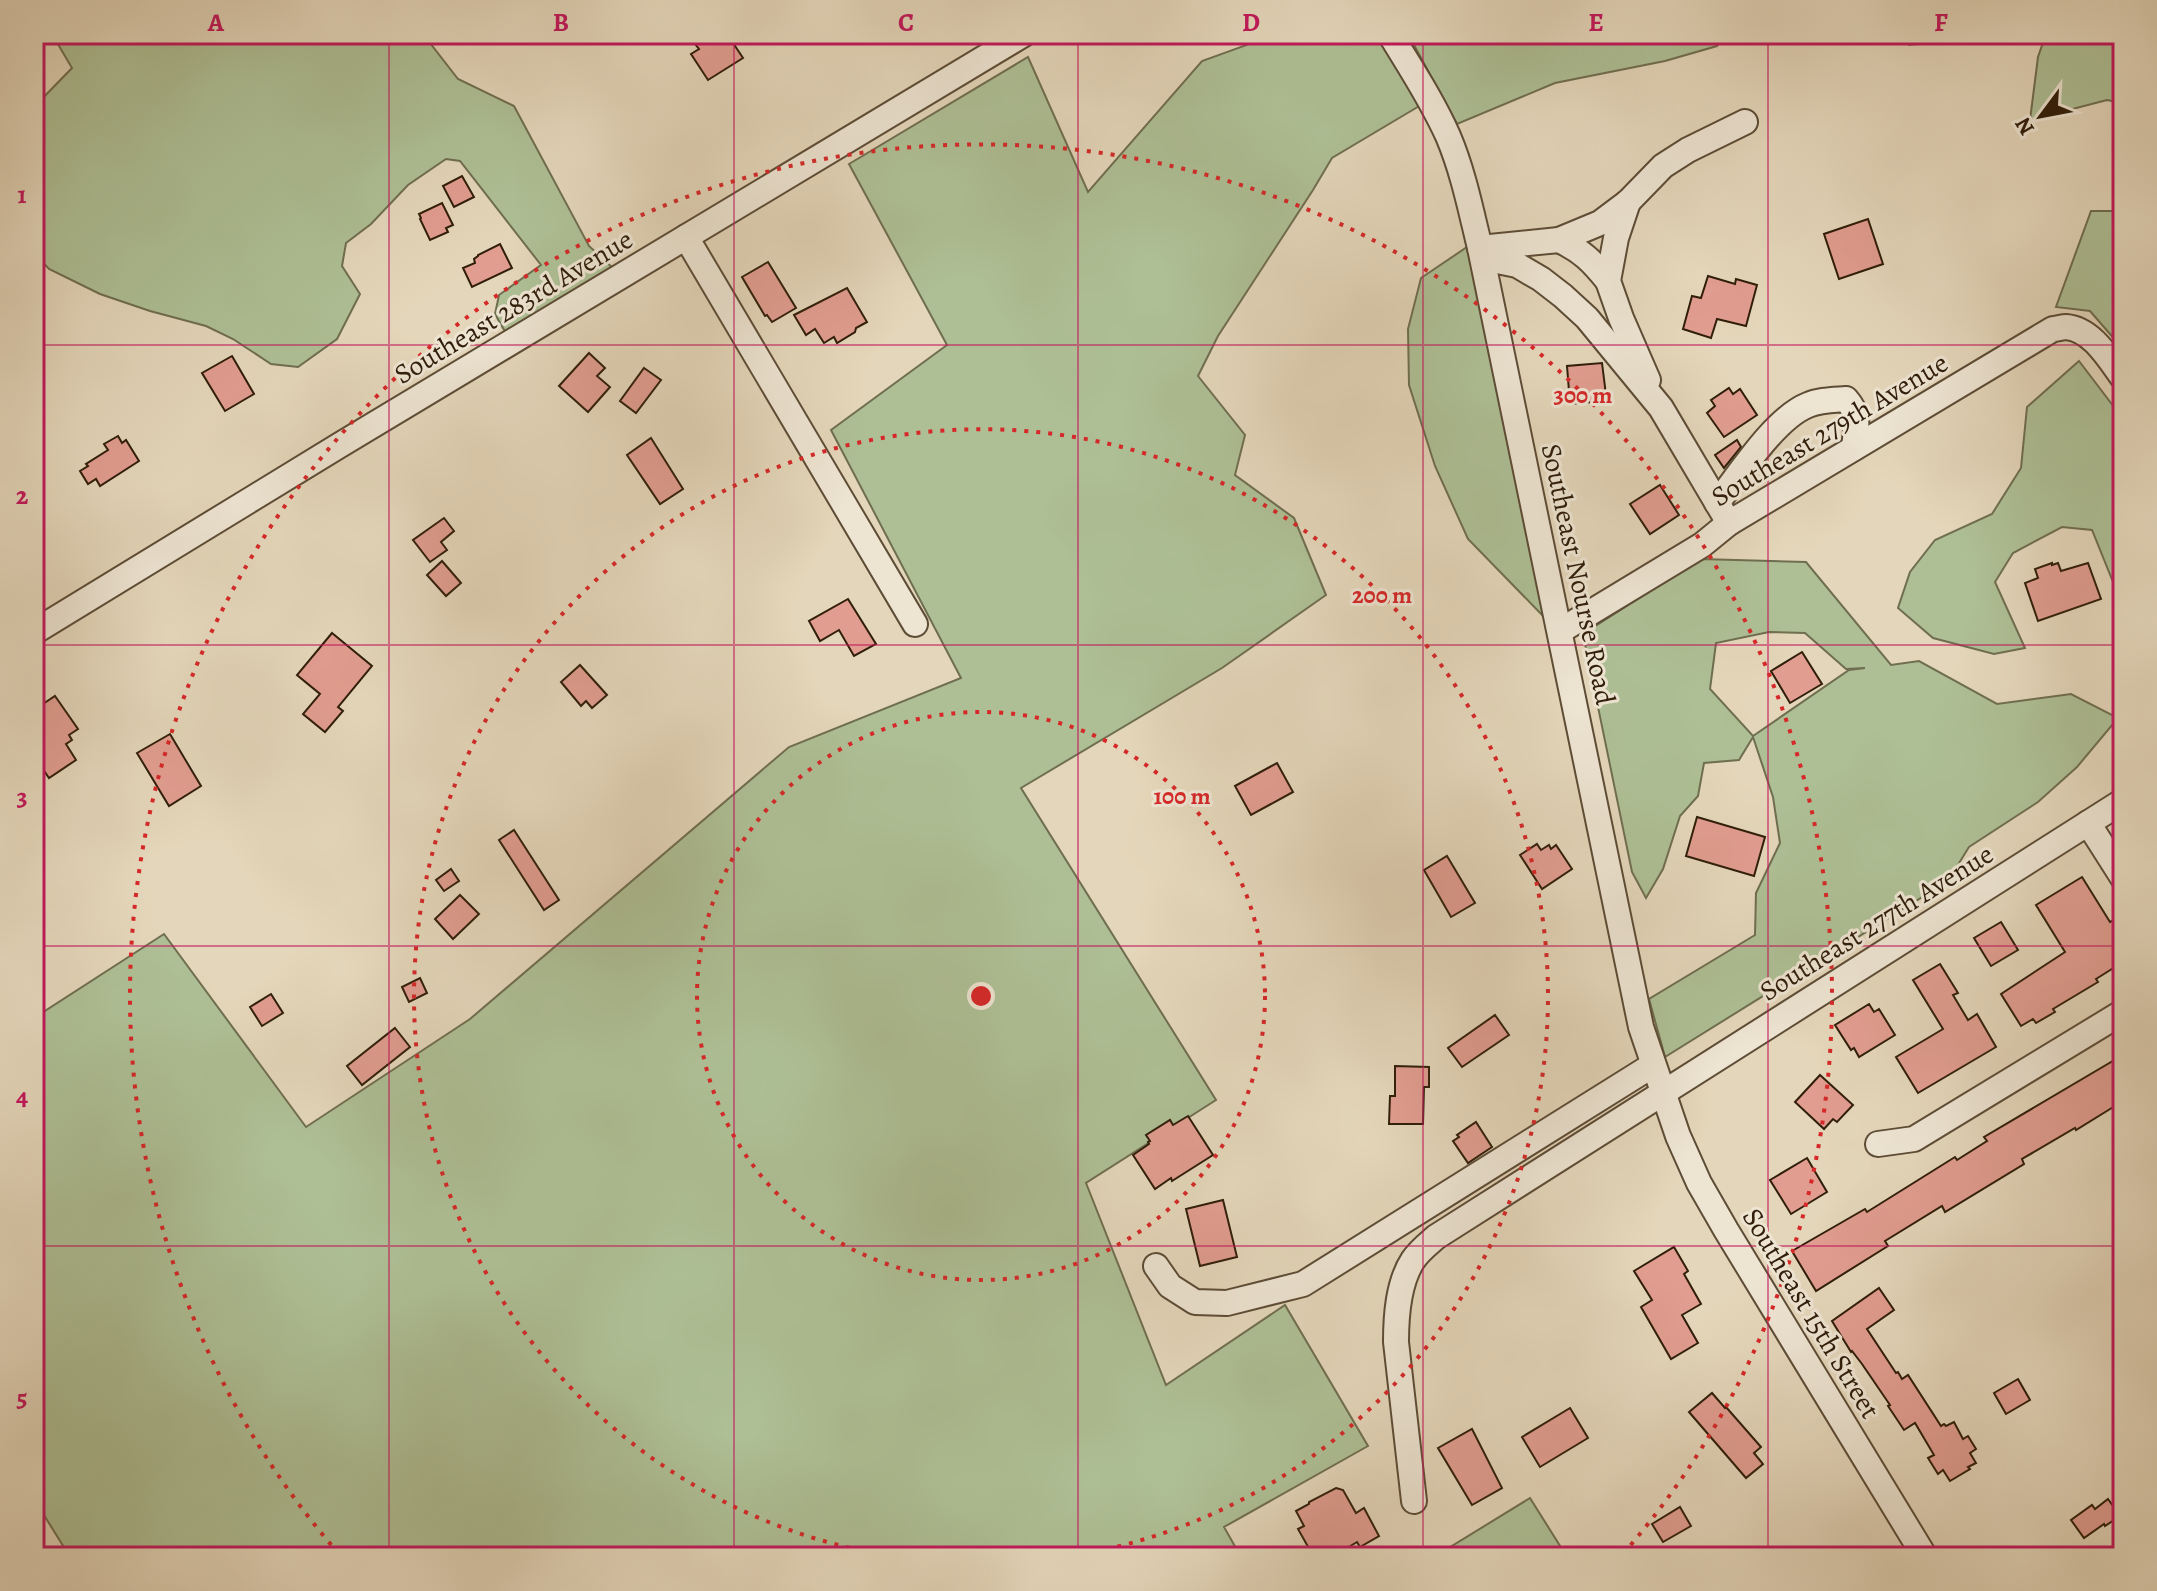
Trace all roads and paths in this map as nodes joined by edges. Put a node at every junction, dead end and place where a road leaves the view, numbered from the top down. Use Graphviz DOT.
graph roads {
  1 [pos="1024,34"];
  2 [pos="1390,34"];
  3 [pos="1745,122"];
  4 [pos="1628,202"];
  5 [pos="686,237"];
  6 [pos="1559,240"];
  7 [pos="1482,253"];
  8 [pos="1608,281"];
  9 [pos="2123,378"];
  10 [pos="1661,408"];
  11 [pos="1854,448"];
  12 [pos="1723,513"];
  13 [pos="915,624"];
  14 [pos="1560,631"];
  15 [pos="34,632"];
  16 [pos="2123,801"];
  17 [pos="2088,823"];
  18 [pos="2123,878"];
  19 [pos="2123,1012"];
  20 [pos="1653,1065"];
  21 [pos="1662,1093"];
  22 [pos="1878,1144"];
  23 [pos="1156,1266"];
  24 [pos="1414,1501"];
  25 [pos="1925,1557"];
  1 -- 5 [label="street, Southeast 283rd Avenue"];
  2 -- 7 [label="street, Southeast Nourse Road"];
  3 -- 4 [label="street"];
  4 -- 6 [label="street"];
  4 -- 8 [label="street"];
  5 -- 13 [label="street"];
  5 -- 15 [label="street, Southeast 283rd Avenue"];
  6 -- 7 [label="street"];
  6 -- 8 [label="street"];
  7 -- 10 [label="street"];
  7 -- 14 [label="street, Southeast Nourse Road"];
  8 -- 10 [label="street"];
  9 -- 11 [label="street, Southeast 279th Avenue"];
  10 -- 12 [label="street"];
  11 -- 12 [label="street, Southeast 279th Avenue"];
  11 -- 12 [label="street"];
  12 -- 14 [label="street, Southeast 279th Avenue"];
  14 -- 20 [label="street, Southeast Nourse Road"];
  16 -- 17 [label="street, Southeast 277th Avenue"];
  17 -- 18 [label="street"];
  17 -- 21 [label="street, Southeast 277th Avenue"];
  19 -- 22 [label="street"];
  20 -- 21 [label="street, Southeast Nourse Road"];
  20 -- 23 [label="street"];
  21 -- 24 [label="street, Southeast 277th Avenue"];
  21 -- 25 [label="street, Southeast 15th Street"];
}
